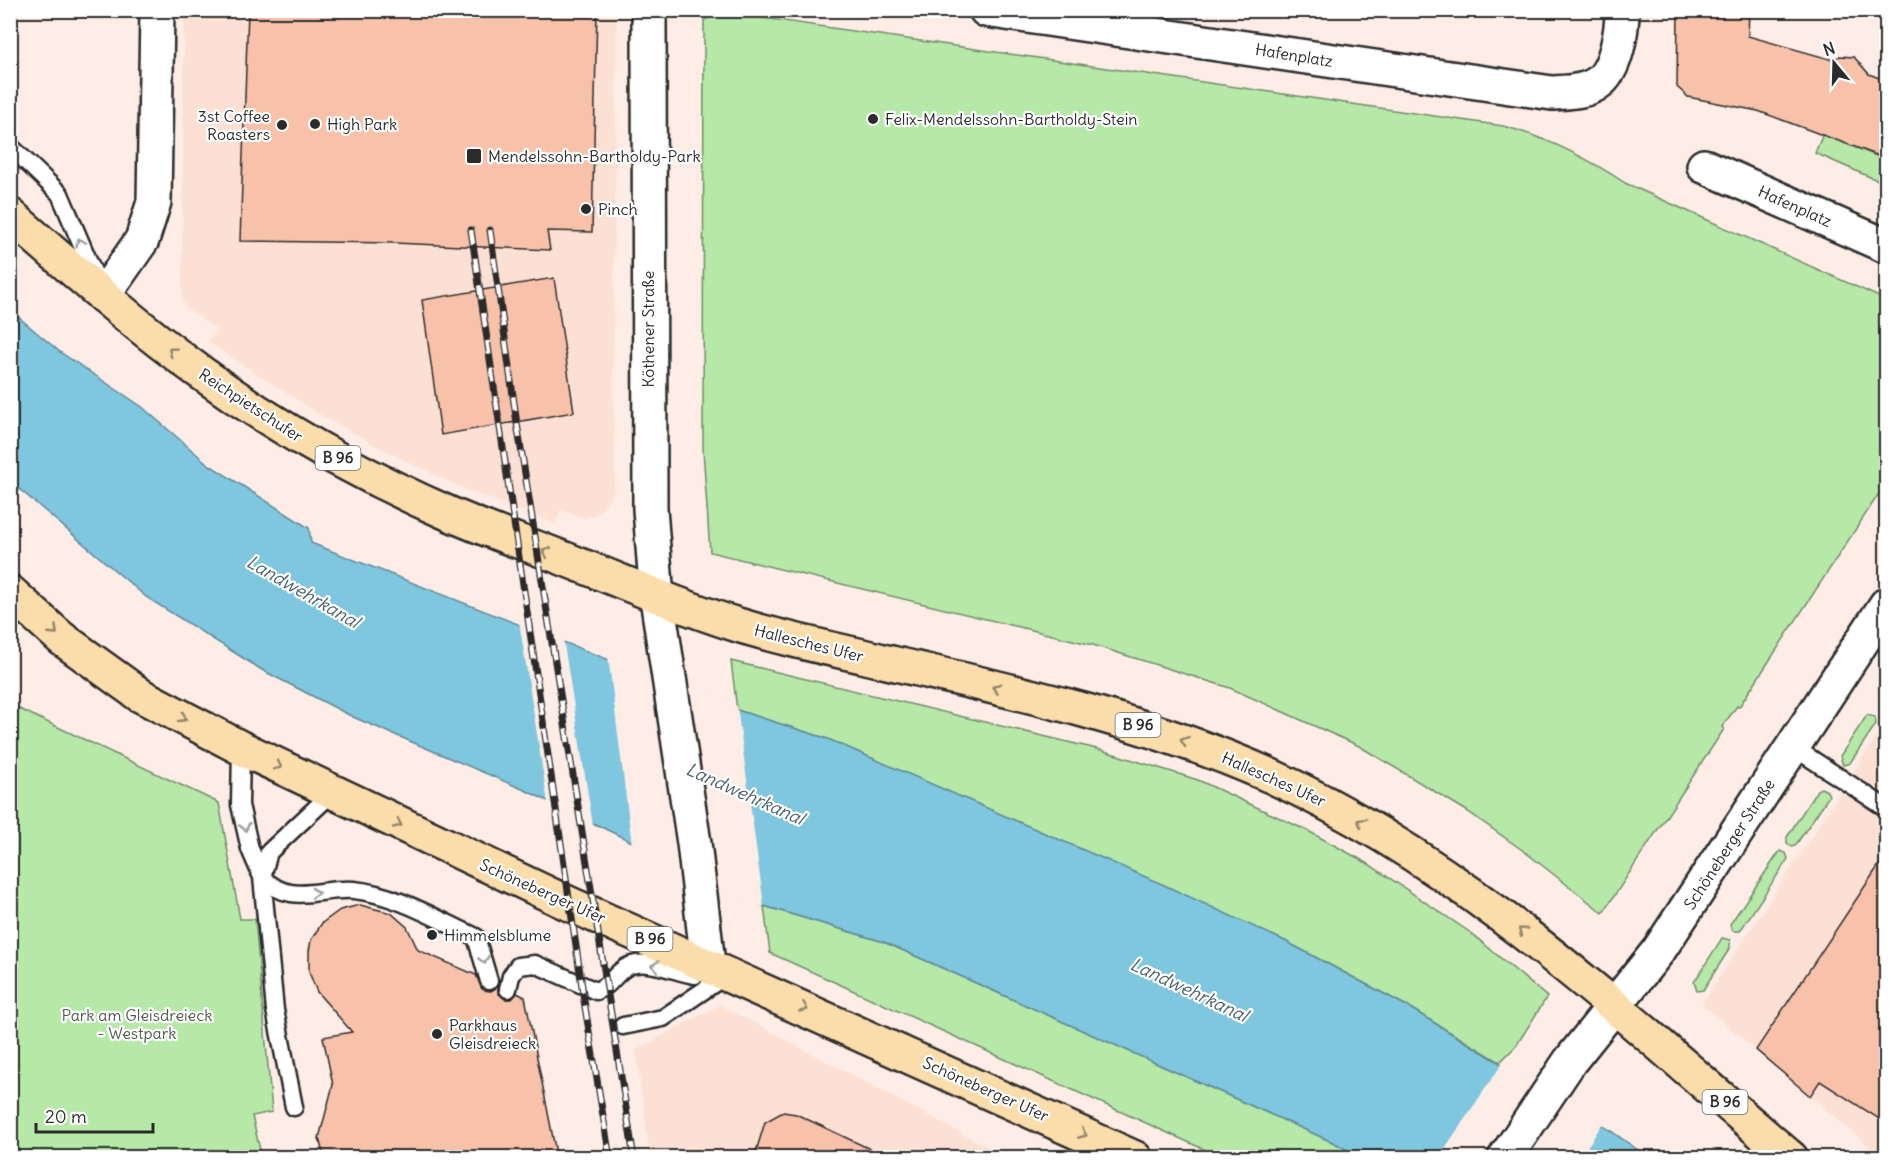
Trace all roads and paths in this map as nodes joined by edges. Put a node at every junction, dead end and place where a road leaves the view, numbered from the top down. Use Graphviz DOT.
graph roads {
  1 [pos="157,10"];
  2 [pos="650,10"];
  3 [pos="987,10"];
  4 [pos="1622,10"];
  5 [pos="10,146"];
  6 [pos="1704,166"];
  7 [pos="10,214"];
  8 [pos="1887,246"];
  9 [pos="103,296"];
  10 [pos="10,592"];
  11 [pos="657,598"];
  12 [pos="1887,605"];
  13 [pos="1792,747"];
  14 [pos="241,748"];
  15 [pos="332,793"];
  16 [pos="1887,808"];
  17 [pos="262,877"];
  18 [pos="718,969"];
  19 [pos="489,981"];
  20 [pos="508,989"];
  21 [pos="1613,1005"];
  22 [pos="623,1026"];
  23 [pos="294,1107"];
  24 [pos="1135,1158"];
  25 [pos="1505,1158"];
  26 [pos="1791,1158"];
  1 -- 9 [label="street"];
  2 -- 11 [label="street, Köthener Straße"];
  3 -- 4 [label="street, Hafenplatz"];
  9 -- 5 [label="lane, one-way"];
  6 -- 8 [label="street, Hafenplatz"];
  7 -- 9 [label="main road, Reichpietschufer / B 96"];
  11 -- 9 [label="main road, Reichpietschufer / B 96, one-way"];
  10 -- 14 [label="main road, Schöneberger Ufer / B 96, one-way"];
  11 -- 18 [label="street, Köthener Straße"];
  21 -- 11 [label="main road, Hallesches Ufer / B 96, one-way"];
  12 -- 13 [label="street, Schöneberger Straße"];
  13 -- 16 [label="lane"];
  13 -- 21 [label="street, Schöneberger Straße"];
  14 -- 15 [label="main road, Schöneberger Ufer / B 96, one-way"];
  14 -- 17 [label="lane, one-way"];
  15 -- 17 [label="lane"];
  15 -- 18 [label="main road, Schöneberger Ufer / B 96, one-way"];
  17 -- 19 [label="lane, one-way"];
  17 -- 23 [label="lane"];
  18 -- 20 [label="lane, one-way"];
  18 -- 22 [label="lane"];
  18 -- 24 [label="main road, Schöneberger Ufer / B 96, one-way"];
  21 -- 25 [label="street, Schöneberger Straße"];
  21 -- 26 [label="main road, Hallesches Ufer / B 96"];
}
